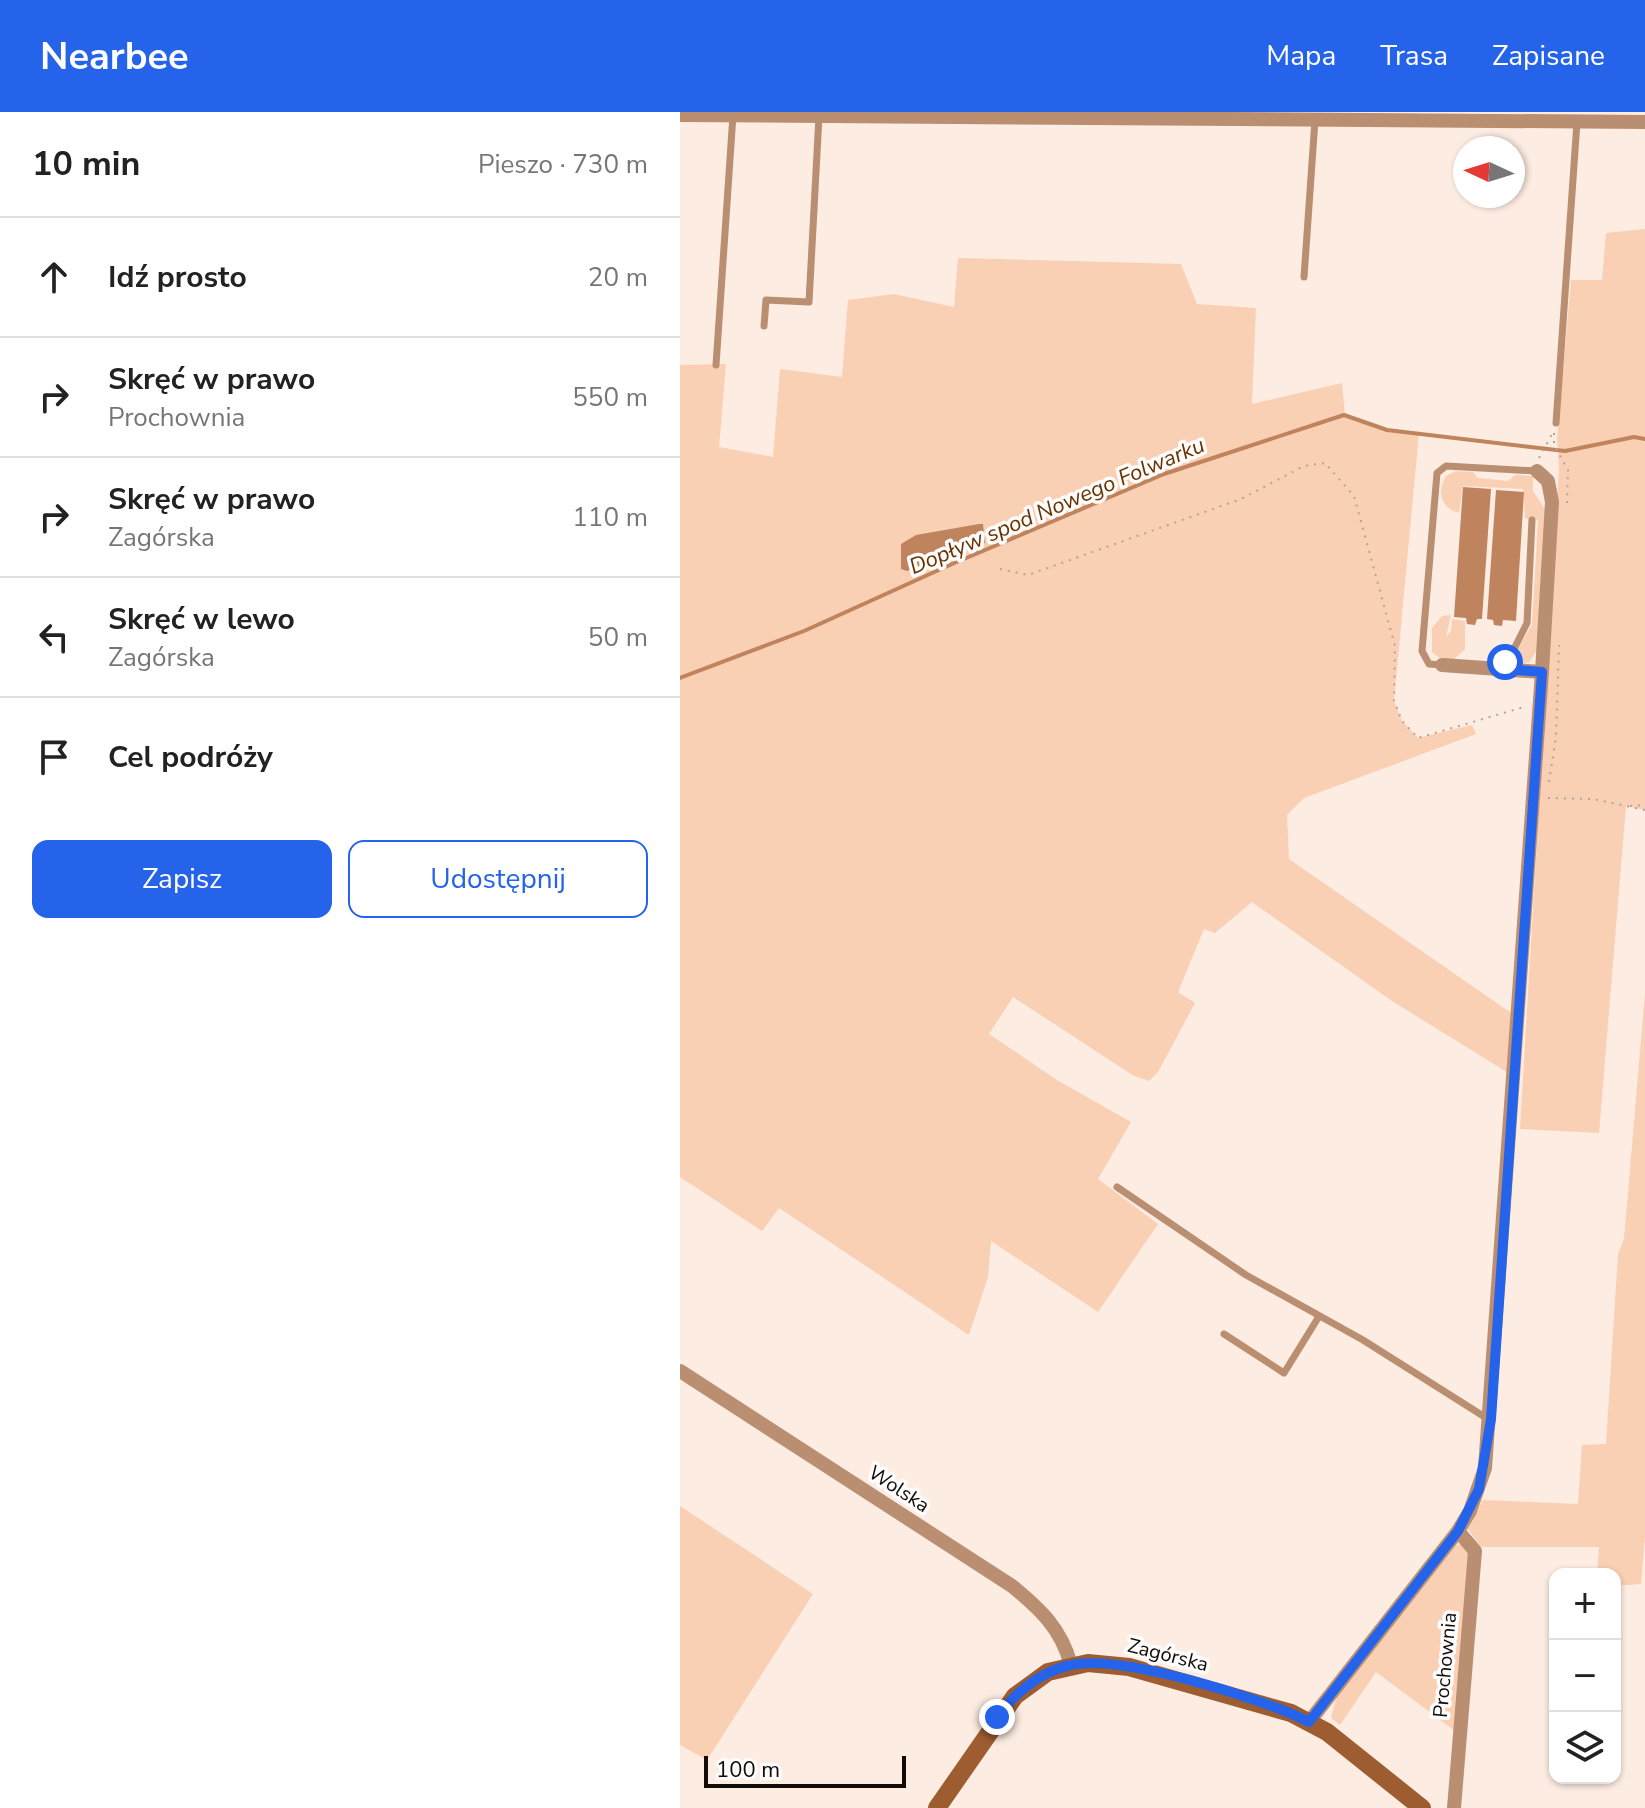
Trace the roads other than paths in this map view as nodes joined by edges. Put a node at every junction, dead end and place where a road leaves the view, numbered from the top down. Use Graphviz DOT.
graph roads {
  1 [pos="680,115"];
  2 [pos="733,115"];
  3 [pos="819,116"];
  4 [pos="1315,118"];
  5 [pos="1577,121"];
  6 [pos="1645,122"];
  7 [pos="1304,277"];
  8 [pos="764,326"];
  9 [pos="716,365"];
  10 [pos="1556,423"];
  11 [pos="1538,464"];
  12 [pos="1532,520"];
  13 [pos="1442,665"];
  14 [pos="1504,669"];
  15 [pos="1542,672"];
  16 [pos="1117,1187"];
  17 [pos="1318,1318"];
  18 [pos="1224,1334"];
  19 [pos="680,1371"];
  20 [pos="1491,1419"];
  21 [pos="1458,1531"];
  22 [pos="1071,1665"];
  23 [pos="1309,1722"];
  24 [pos="937,1808"];
  25 [pos="1422,1808"];
  26 [pos="1454,1808"];
  1 -- 2 [label="street"];
  2 -- 3 [label="street"];
  2 -- 9 [label="lane"];
  3 -- 4 [label="street"];
  3 -- 8 [label="lane"];
  4 -- 5 [label="street"];
  4 -- 7 [label="lane"];
  5 -- 6 [label="street"];
  5 -- 10 [label="lane"];
  11 -- 13 [label="lane"];
  11 -- 15 [label="street"];
  12 -- 14 [label="lane"];
  13 -- 14 [label="street"];
  14 -- 15 [label="street"];
  15 -- 20 [label="street"];
  16 -- 17 [label="lane"];
  17 -- 18 [label="lane"];
  17 -- 20 [label="lane"];
  19 -- 22 [label="street, Wolska"];
  20 -- 21 [label="street"];
  21 -- 23 [label="street"];
  21 -- 26 [label="street, Prochownia"];
  22 -- 23 [label="street, Zagórska"];
  22 -- 24 [label="street, Zagórska"];
  23 -- 25 [label="street, Zagórska"];
}
